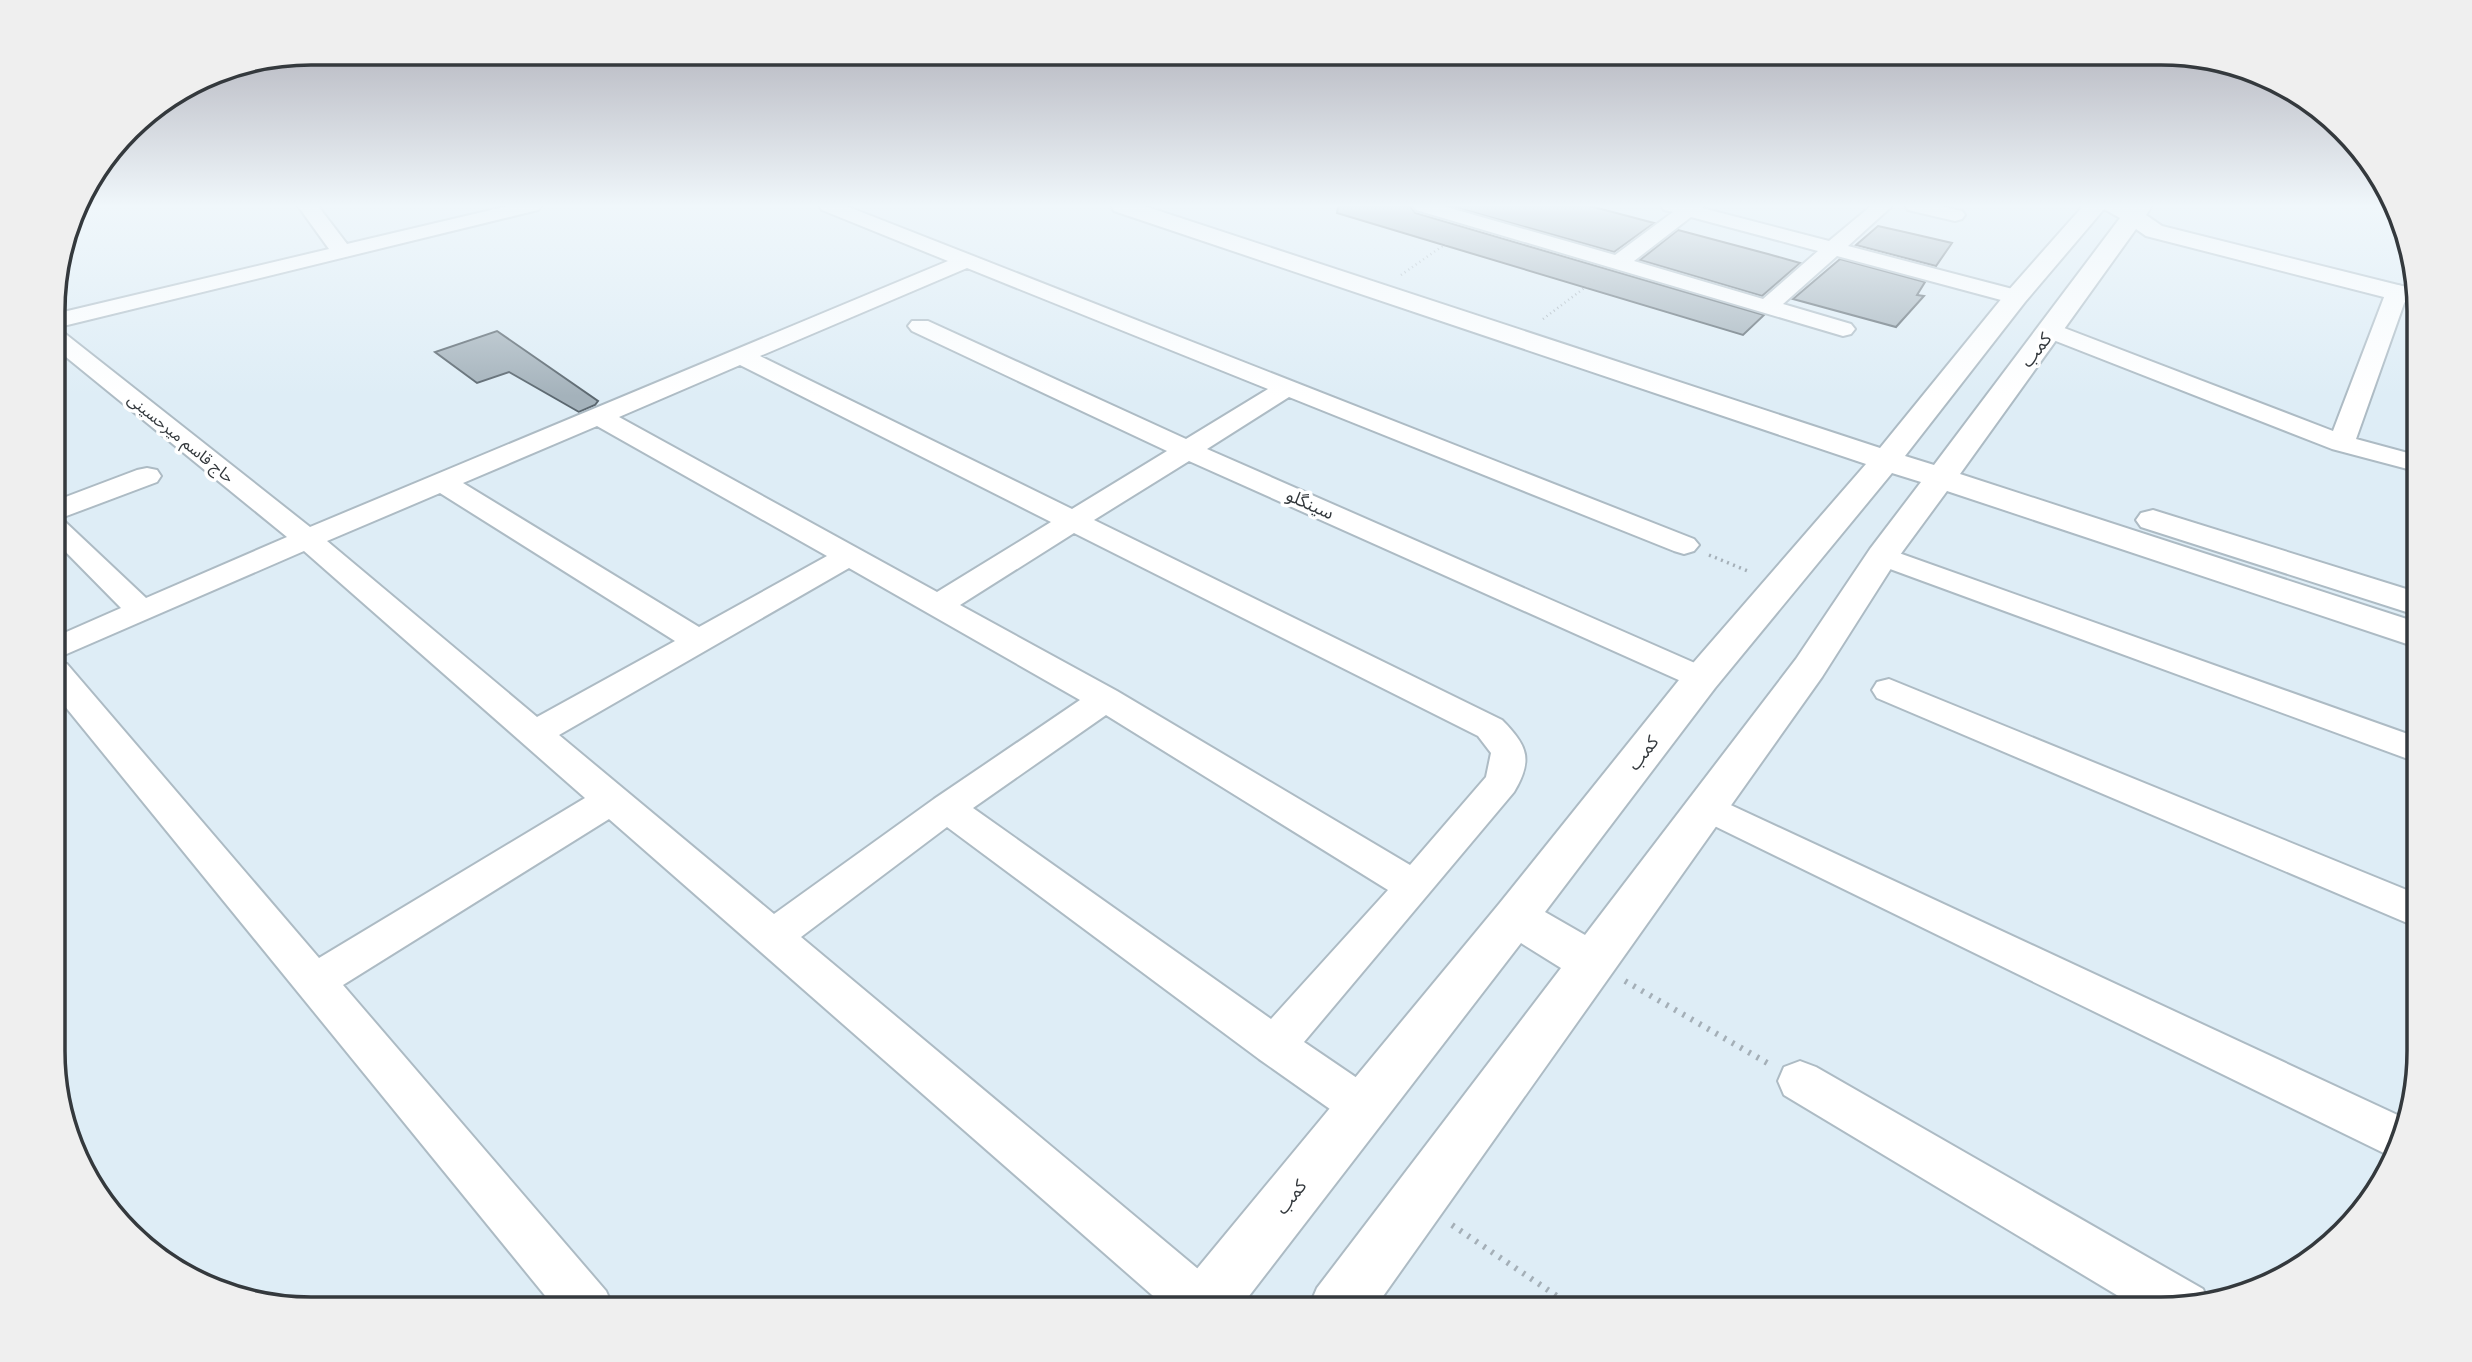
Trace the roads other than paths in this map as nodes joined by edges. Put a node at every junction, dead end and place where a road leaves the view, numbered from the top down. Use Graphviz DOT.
graph roads {
  1 [pos="269,270"];
  2 [pos="945,270"];
  3 [pos="992,270"];
  4 [pos="1310,270"];
  5 [pos="1379,270"];
  6 [pos="1640,270"];
  7 [pos="1810,270"];
  8 [pos="1914,270"];
  9 [pos="2040,270"];
  10 [pos="2090,270"];
  11 [pos="2331,270"];
  12 [pos="2406,291"];
  13 [pos="2016,297"];
  14 [pos="2407,301"];
  15 [pos="1768,307"];
  16 [pos="65,319"];
  17 [pos="920,326"];
  18 [pos="1843,329"];
  19 [pos="2051,331"];
  20 [pos="65,345"];
  21 [pos="740,356"];
  22 [pos="1289,387"];
  23 [pos="599,416"];
  24 [pos="2341,443"];
  25 [pos="1187,450"];
  26 [pos="1888,459"];
  27 [pos="2407,461"];
  28 [pos="1948,468"];
  29 [pos="146,476"];
  30 [pos="442,482"];
  31 [pos="65,507"];
  32 [pos="1072,520"];
  33 [pos="65,535"];
  34 [pos="307,539"];
  35 [pos="1684,545"];
  36 [pos="851,555"];
  37 [pos="1882,556"];
  38 [pos="2407,602"];
  39 [pos="940,604"];
  40 [pos="142,611"];
  41 [pos="2407,632"];
  42 [pos="698,641"];
  43 [pos="65,645"];
  44 [pos="1701,679"];
  45 [pos="65,684"];
  46 [pos="1889,690"];
  47 [pos="1105,699"];
  48 [pos="534,734"];
  49 [pos="2407,747"];
  50 [pos="611,800"];
  51 [pos="1707,807"];
  52 [pos="947,808"];
  53 [pos="1414,887"];
  54 [pos="2407,907"];
  55 [pos="1515,917"];
  56 [pos="772,937"];
  57 [pos="1591,962"];
  58 [pos="314,982"];
  59 [pos="1274,1046"];
  60 [pos="1800,1081"];
  61 [pos="1363,1107"];
  62 [pos="2392,1135"];
  63 [pos="578,1297"];
  64 [pos="1190,1297"];
  65 [pos="1212,1297"];
  66 [pos="1347,1297"];
  67 [pos="2168,1297"];
  1 -- 16 [label="street"];
  2 -- 21 [label="street"];
  3 -- 22 [label="street"];
  4 -- 26 [label="street"];
  5 -- 28 [label="street"];
  6 -- 15 [label="street"];
  7 -- 15 [label="street"];
  8 -- 13 [label="street"];
  9 -- 13 [label="street, کمب"];
  10 -- 19 [label="street, کمب"];
  11 -- 12 [label="street"];
  13 -- 26 [label="street, کمب"];
  14 -- 24 [label="street"];
  15 -- 18 [label="street"];
  17 -- 25 [label="street, سینگلو"];
  19 -- 24 [label="street"];
  19 -- 28 [label="street, کمب"];
  20 -- 34 [label="street, حاج قاسم میرحسینی"];
  21 -- 23 [label="street"];
  21 -- 32 [label="street"];
  22 -- 25 [label="street"];
  22 -- 35 [label="street"];
  23 -- 30 [label="street"];
  23 -- 36 [label="street"];
  24 -- 27 [label="street"];
  25 -- 32 [label="street"];
  25 -- 44 [label="street, سینگلو"];
  26 -- 28 [label="street"];
  26 -- 44 [label="street, کمب"];
  28 -- 37 [label="street, کمب"];
  28 -- 38 [label="street"];
  28 -- 41 [label="street"];
  29 -- 31 [label="street"];
  30 -- 34 [label="street"];
  30 -- 42 [label="street"];
  32 -- 39 [label="street"];
  32 -- 53 [label="street"];
  33 -- 40 [label="street"];
  34 -- 40 [label="street"];
  34 -- 48 [label="street, حاج قاسم میرحسینی"];
  36 -- 39 [label="street"];
  36 -- 42 [label="street"];
  37 -- 49 [label="street"];
  37 -- 51 [label="street, کمب"];
  39 -- 47 [label="street"];
  40 -- 43 [label="street"];
  42 -- 48 [label="street"];
  44 -- 55 [label="street, کمب"];
  45 -- 58 [label="street"];
  46 -- 54 [label="street"];
  47 -- 52 [label="street"];
  47 -- 53 [label="street"];
  48 -- 50 [label="street, حاج قاسم میرحسینی"];
  50 -- 56 [label="street, حاج قاسم میرحسینی"];
  50 -- 58 [label="street"];
  51 -- 57 [label="street, کمب"];
  51 -- 62 [label="street"];
  52 -- 56 [label="street"];
  52 -- 59 [label="street"];
  53 -- 59 [label="street"];
  55 -- 57 [label="street"];
  55 -- 61 [label="street, کمب"];
  56 -- 64 [label="street, حاج قاسم میرحسینی"];
  57 -- 66 [label="street, کمب"];
  58 -- 63 [label="street"];
  59 -- 61 [label="street"];
  60 -- 67 [label="street"];
  61 -- 65 [label="street, کمب"];
}
